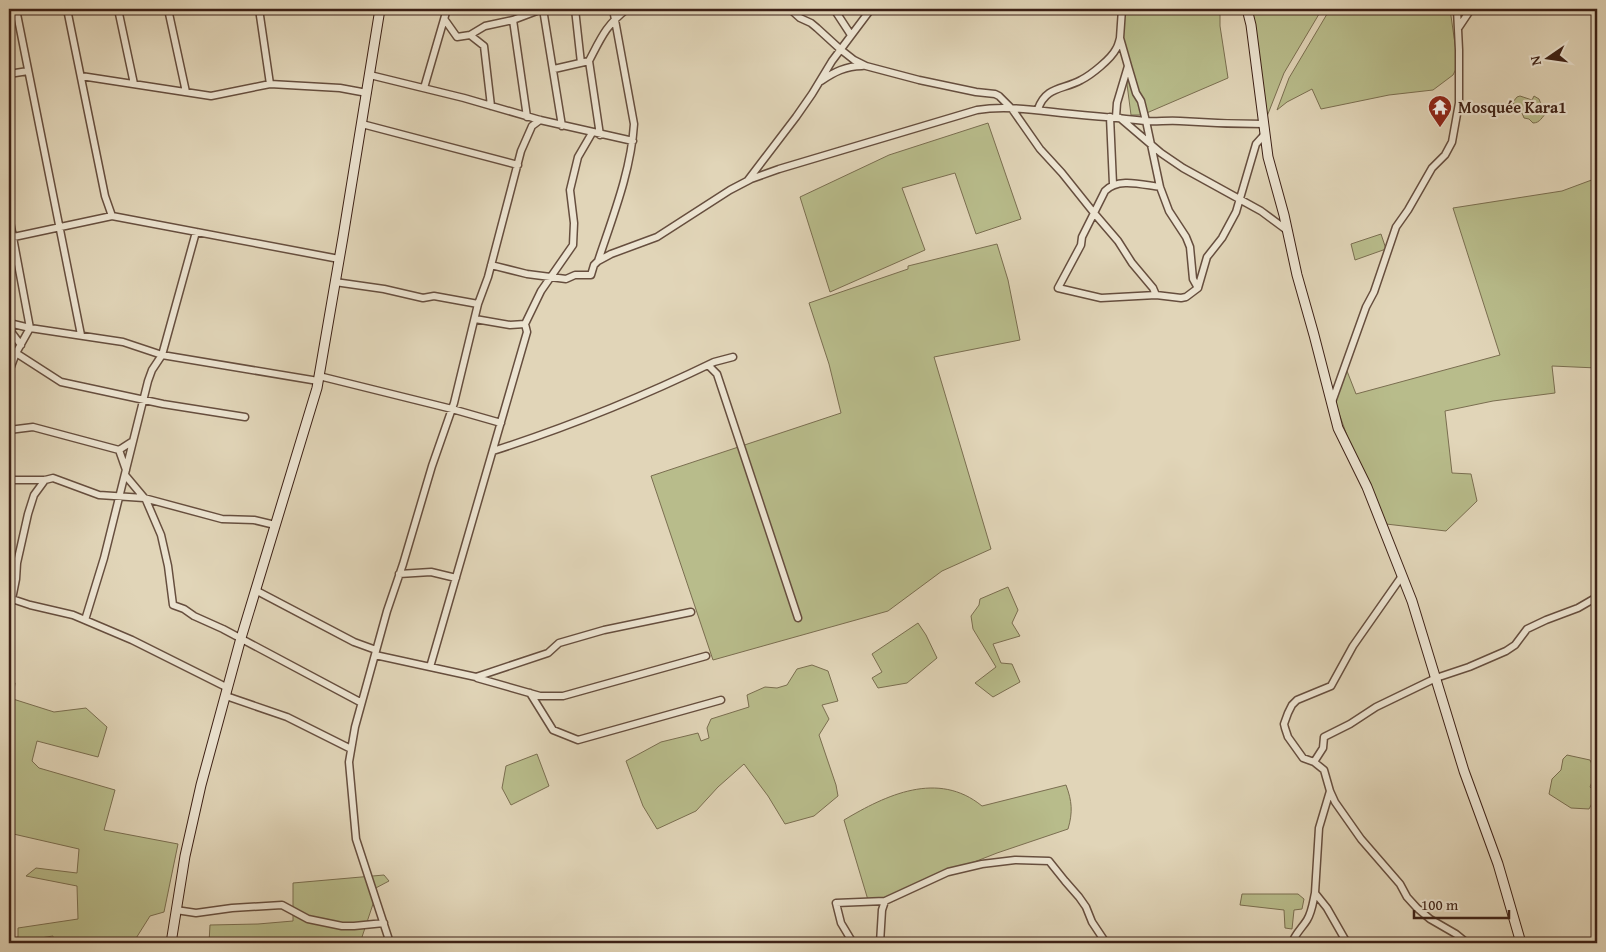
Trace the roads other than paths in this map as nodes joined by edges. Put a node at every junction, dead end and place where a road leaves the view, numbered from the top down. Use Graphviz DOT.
graph roads {
  1 [pos="16,9"];
  2 [pos="67,9"];
  3 [pos="118,9"];
  4 [pos="168,9"];
  5 [pos="259,9"];
  6 [pos="380,9"];
  7 [pos="448,9"];
  8 [pos="542,9"];
  9 [pos="575,9"];
  10 [pos="613,9"];
  11 [pos="628,9"];
  12 [pos="790,9"];
  13 [pos="834,9"];
  14 [pos="871,9"];
  15 [pos="1123,9"];
  16 [pos="1247,9"];
  17 [pos="1457,9"];
  18 [pos="1471,9"];
  19 [pos="615,19"];
  20 [pos="445,20"];
  21 [pos="513,20"];
  22 [pos="1459,27"];
  23 [pos="470,35"];
  24 [pos="851,35"];
  25 [pos="1120,38"];
  26 [pos="840,49"];
  27 [pos="590,61"];
  28 [pos="581,63"];
  29 [pos="866,66"];
  30 [pos="1128,66"];
  31 [pos="554,69"];
  32 [pos="28,71"];
  33 [pos="9,74"];
  34 [pos="370,75"];
  35 [pos="81,76"];
  36 [pos="820,82"];
  37 [pos="134,84"];
  38 [pos="270,84"];
  39 [pos="424,88"];
  40 [pos="186,92"];
  41 [pos="367,93"];
  42 [pos="491,106"];
  43 [pos="1012,109"];
  44 [pos="1038,109"];
  45 [pos="527,117"];
  46 [pos="1115,117"];
  47 [pos="540,120"];
  48 [pos="1146,121"];
  49 [pos="362,124"];
  50 [pos="1264,124"];
  51 [pos="562,126"];
  52 [pos="592,133"];
  53 [pos="1265,134"];
  54 [pos="600,135"];
  55 [pos="633,141"];
  56 [pos="1152,145"];
  57 [pos="518,165"];
  58 [pos="745,182"];
  59 [pos="1114,184"];
  60 [pos="1160,187"];
  61 [pos="1240,199"];
  62 [pos="1094,213"];
  63 [pos="9,216"];
  64 [pos="112,216"];
  65 [pos="59,227"];
  66 [pos="1288,231"];
  67 [pos="196,232"];
  68 [pos="11,238"];
  69 [pos="339,259"];
  70 [pos="598,261"];
  71 [pos="491,265"];
  72 [pos="551,277"];
  73 [pos="335,282"];
  74 [pos="1198,288"];
  75 [pos="1156,295"];
  76 [pos="478,304"];
  77 [pos="475,319"];
  78 [pos="9,323"];
  79 [pos="524,324"];
  80 [pos="30,328"];
  81 [pos="9,329"];
  82 [pos="81,335"];
  83 [pos="21,345"];
  84 [pos="16,353"];
  85 [pos="162,355"];
  86 [pos="734,357"];
  87 [pos="708,365"];
  88 [pos="9,372"];
  89 [pos="318,379"];
  90 [pos="143,400"];
  91 [pos="1331,403"];
  92 [pos="452,409"];
  93 [pos="245,418"];
  94 [pos="501,423"];
  95 [pos="9,430"];
  96 [pos="133,441"];
  97 [pos="119,450"];
  98 [pos="493,451"];
  99 [pos="125,473"];
  100 [pos="9,480"];
  101 [pos="45,480"];
  102 [pos="120,496"];
  103 [pos="144,498"];
  104 [pos="275,525"];
  105 [pos="399,574"];
  106 [pos="1402,576"];
  107 [pos="456,578"];
  108 [pos="255,590"];
  109 [pos="1597,597"];
  110 [pos="10,599"];
  111 [pos="691,612"];
  112 [pos="798,618"];
  113 [pos="85,620"];
  114 [pos="240,638"];
  115 [pos="376,652"];
  116 [pos="706,656"];
  117 [pos="430,667"];
  118 [pos="476,677"];
  119 [pos="1436,678"];
  120 [pos="227,692"];
  121 [pos="530,693"];
  122 [pos="721,700"];
  123 [pos="360,702"];
  124 [pos="351,749"];
  125 [pos="1314,762"];
  126 [pos="1330,791"];
  127 [pos="1315,893"];
  128 [pos="885,901"];
  129 [pos="176,910"];
  130 [pos="384,923"];
  131 [pos="171,943"];
  132 [pos="390,943"];
  133 [pos="853,943"];
  134 [pos="880,943"];
  135 [pos="1106,943"];
  136 [pos="1292,943"];
  137 [pos="1347,943"];
  138 [pos="1467,943"];
  139 [pos="1520,943"];
  1 -- 32 [label="street"];
  2 -- 35 [label="street"];
  3 -- 37 [label="street"];
  4 -- 40 [label="street"];
  5 -- 38 [label="street"];
  6 -- 34 [label="street"];
  7 -- 20 [label="street"];
  8 -- 21 [label="street"];
  8 -- 31 [label="street"];
  9 -- 28 [label="street"];
  10 -- 19 [label="street"];
  11 -- 19 [label="street"];
  12 -- 26 [label="street"];
  13 -- 24 [label="street"];
  14 -- 24 [label="street"];
  15 -- 25 [label="street"];
  16 -- 50 [label="street"];
  17 -- 22 [label="street"];
  18 -- 22 [label="street"];
  19 -- 27 [label="street"];
  19 -- 55 [label="street"];
  20 -- 23 [label="street"];
  20 -- 39 [label="street"];
  21 -- 23 [label="street"];
  21 -- 45 [label="street"];
  22 -- 91 [label="street"];
  23 -- 42 [label="street"];
  24 -- 26 [label="street"];
  25 -- 30 [label="street"];
  25 -- 44 [label="street"];
  26 -- 29 [label="street"];
  26 -- 36 [label="street"];
  27 -- 28 [label="street"];
  27 -- 54 [label="street"];
  28 -- 31 [label="street"];
  29 -- 36 [label="street"];
  29 -- 43 [label="street"];
  30 -- 46 [label="street"];
  30 -- 48 [label="street"];
  31 -- 51 [label="street"];
  32 -- 33 [label="street"];
  32 -- 65 [label="street"];
  34 -- 39 [label="street"];
  34 -- 41 [label="street"];
  35 -- 37 [label="street"];
  35 -- 64 [label="street"];
  36 -- 58 [label="street"];
  37 -- 40 [label="street"];
  38 -- 40 [label="street"];
  38 -- 41 [label="street"];
  39 -- 42 [label="street"];
  41 -- 49 [label="street"];
  42 -- 45 [label="street"];
  43 -- 44 [label="street"];
  43 -- 58 [label="street"];
  43 -- 62 [label="street"];
  44 -- 46 [label="street"];
  45 -- 47 [label="street"];
  46 -- 48 [label="street"];
  46 -- 56 [label="street"];
  46 -- 59 [label="street"];
  47 -- 51 [label="street"];
  47 -- 57 [label="street"];
  48 -- 50 [label="street"];
  48 -- 56 [label="street"];
  49 -- 57 [label="street"];
  49 -- 69 [label="street"];
  50 -- 53 [label="street"];
  51 -- 52 [label="street"];
  52 -- 54 [label="street"];
  52 -- 72 [label="street"];
  53 -- 61 [label="street"];
  53 -- 66 [label="street"];
  54 -- 55 [label="street"];
  55 -- 70 [label="street"];
  56 -- 60 [label="street"];
  56 -- 61 [label="street"];
  57 -- 71 [label="street"];
  58 -- 70 [label="street"];
  59 -- 60 [label="street"];
  59 -- 62 [label="street"];
  60 -- 74 [label="street"];
  61 -- 66 [label="street"];
  61 -- 74 [label="street"];
  62 -- 75 [label="street"];
  62 -- 75 [label="street"];
  63 -- 68 [label="street"];
  64 -- 65 [label="street"];
  64 -- 67 [label="street"];
  65 -- 68 [label="street"];
  65 -- 82 [label="street"];
  66 -- 91 [label="street"];
  67 -- 69 [label="street"];
  67 -- 85 [label="street"];
  68 -- 80 [label="street"];
  69 -- 73 [label="street"];
  70 -- 72 [label="street"];
  71 -- 72 [label="street"];
  71 -- 76 [label="street"];
  72 -- 79 [label="street"];
  73 -- 76 [label="street"];
  73 -- 89 [label="street"];
  74 -- 75 [label="street"];
  76 -- 77 [label="street"];
  77 -- 79 [label="street"];
  77 -- 92 [label="street"];
  78 -- 80 [label="street"];
  79 -- 94 [label="street"];
  80 -- 82 [label="street"];
  80 -- 83 [label="street"];
  81 -- 83 [label="street"];
  82 -- 85 [label="street"];
  83 -- 84 [label="street"];
  84 -- 88 [label="street"];
  84 -- 90 [label="street"];
  85 -- 89 [label="street"];
  85 -- 90 [label="street"];
  86 -- 87 [label="street"];
  87 -- 98 [label="street"];
  87 -- 112 [label="street"];
  89 -- 92 [label="street"];
  89 -- 104 [label="street"];
  90 -- 93 [label="street"];
  90 -- 96 [label="street"];
  91 -- 106 [label="street"];
  92 -- 94 [label="street"];
  92 -- 105 [label="street"];
  94 -- 98 [label="street"];
  95 -- 97 [label="street"];
  96 -- 97 [label="street"];
  96 -- 99 [label="street"];
  97 -- 99 [label="street"];
  98 -- 107 [label="street"];
  99 -- 102 [label="street"];
  99 -- 103 [label="street"];
  100 -- 101 [label="street"];
  101 -- 102 [label="street"];
  101 -- 110 [label="street"];
  102 -- 103 [label="street"];
  102 -- 113 [label="street"];
  103 -- 104 [label="street"];
  103 -- 114 [label="street"];
  104 -- 108 [label="street"];
  105 -- 107 [label="street"];
  105 -- 115 [label="street"];
  106 -- 119 [label="street"];
  106 -- 125 [label="street"];
  107 -- 117 [label="street"];
  108 -- 114 [label="street"];
  108 -- 115 [label="street"];
  109 -- 119 [label="street"];
  110 -- 113 [label="street"];
  111 -- 118 [label="street"];
  113 -- 120 [label="street"];
  114 -- 120 [label="street"];
  114 -- 123 [label="street"];
  115 -- 117 [label="street"];
  115 -- 123 [label="street"];
  116 -- 121 [label="street"];
  117 -- 118 [label="street"];
  118 -- 121 [label="street"];
  119 -- 125 [label="street"];
  119 -- 139 [label="street"];
  120 -- 124 [label="street"];
  120 -- 129 [label="street"];
  121 -- 122 [label="street"];
  123 -- 124 [label="street"];
  124 -- 130 [label="street"];
  125 -- 126 [label="street"];
  126 -- 127 [label="street"];
  126 -- 138 [label="street"];
  127 -- 136 [label="street"];
  127 -- 137 [label="street"];
  128 -- 133 [label="street"];
  128 -- 134 [label="street"];
  128 -- 135 [label="street"];
  129 -- 130 [label="street"];
  129 -- 131 [label="street"];
  130 -- 132 [label="street"];
}
